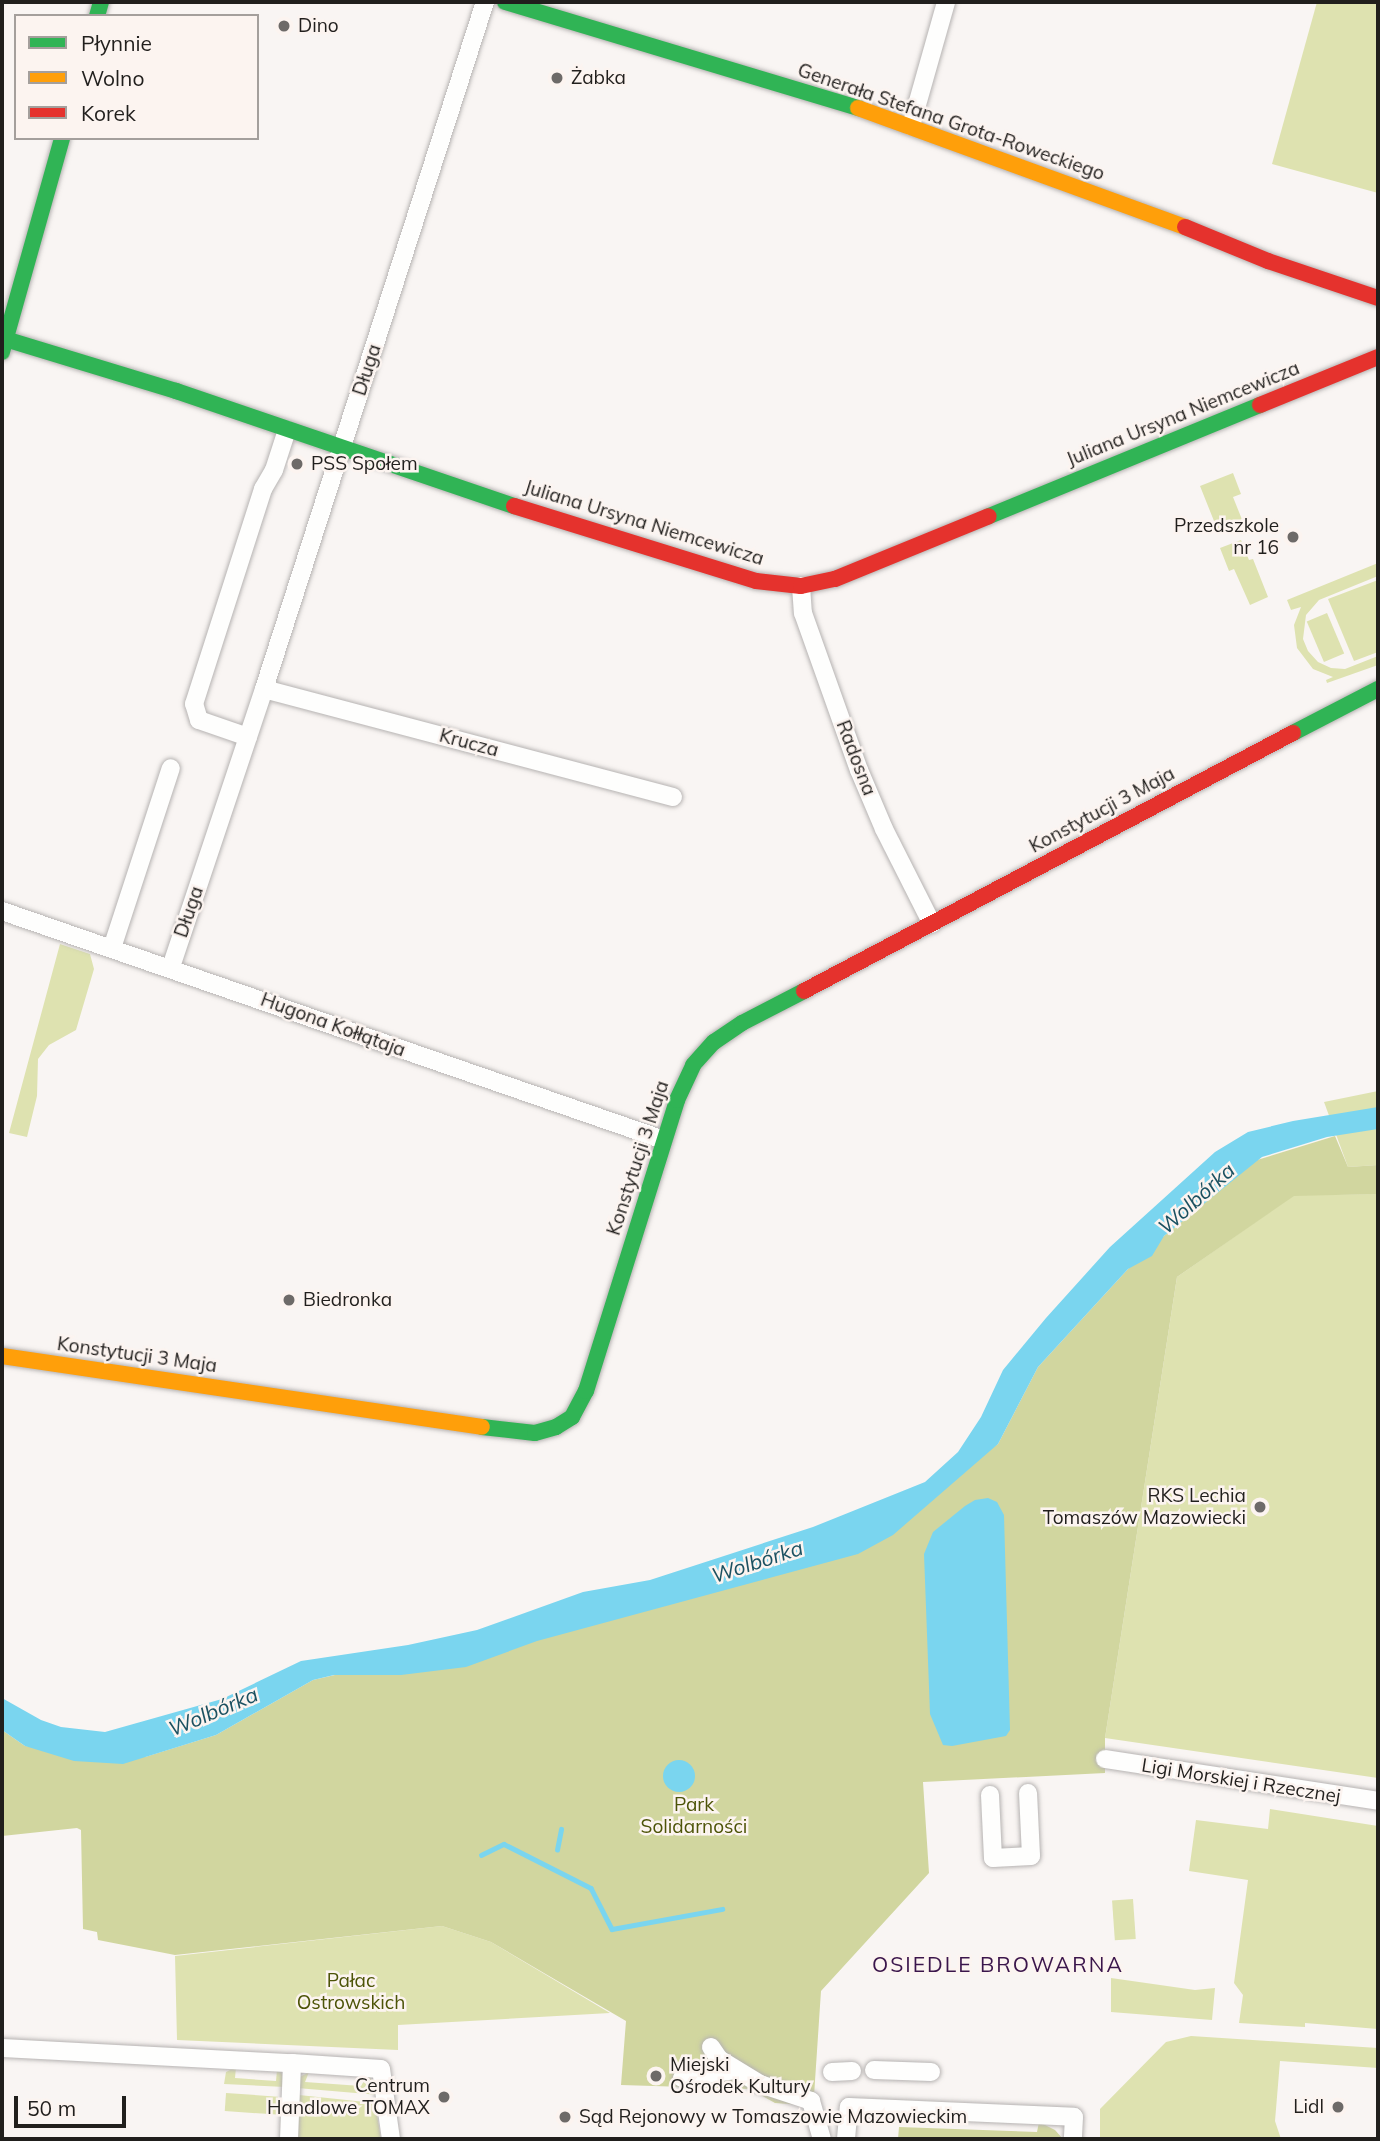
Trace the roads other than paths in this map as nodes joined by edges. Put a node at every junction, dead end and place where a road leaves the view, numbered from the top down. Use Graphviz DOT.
graph roads {
  1 [pos="485,2"];
  2 [pos="505,2"];
  3 [pos="946,2"];
  4 [pos="911,126"];
  5 [pos="61,140"];
  6 [pos="1378,298"];
  7 [pos="4,345"];
  8 [pos="1378,357"];
  9 [pos="287,430"];
  10 [pos="341,449"];
  11 [pos="800,586"];
  12 [pos="264,689"];
  13 [pos="1378,689"];
  14 [pos="248,737"];
  15 [pos="172,768"];
  16 [pos="673,797"];
  17 [pos="2,911"];
  18 [pos="932,924"];
  19 [pos="112,947"];
  20 [pos="171,967"];
  21 [pos="664,1140"];
  22 [pos="2,1356"];
  23 [pos="1105,1759"];
  24 [pos="1028,1793"];
  25 [pos="990,1795"];
  26 [pos="1378,1801"];
  27 [pos="2,2048"];
  28 [pos="711,2048"];
  29 [pos="292,2063"];
  30 [pos="734,2070"];
  31 [pos="874,2070"];
  32 [pos="852,2071"];
  33 [pos="832,2072"];
  34 [pos="931,2072"];
  35 [pos="682,2078"];
  36 [pos="289,2139"];
  37 [pos="391,2139"];
  38 [pos="822,2139"];
  39 [pos="846,2139"];
  40 [pos="1073,2139"];
  1 -- 10 [label="street, Długa"];
  2 -- 4 [label="street, Generała Stefana Grota-Roweckiego"];
  3 -- 4 [label="street"];
  4 -- 6 [label="street, Generała Stefana Grota-Roweckiego"];
  5 -- 7 [label="street"];
  7 -- 9 [label="street, Juliana Ursyna Niemcewicza"];
  8 -- 11 [label="street, Juliana Ursyna Niemcewicza"];
  9 -- 10 [label="street, Juliana Ursyna Niemcewicza"];
  9 -- 14 [label="street"];
  10 -- 11 [label="street, Juliana Ursyna Niemcewicza"];
  10 -- 12 [label="street, Długa"];
  11 -- 18 [label="street, Radosna"];
  12 -- 14 [label="street, Długa"];
  12 -- 16 [label="street, Krucza"];
  13 -- 18 [label="street, Konstytucji 3 Maja"];
  14 -- 20 [label="street, Długa"];
  15 -- 19 [label="street"];
  17 -- 19 [label="street, Hugona Kołłątaja"];
  18 -- 21 [label="street, Konstytucji 3 Maja"];
  19 -- 20 [label="street, Hugona Kołłątaja"];
  20 -- 21 [label="street, Hugona Kołłątaja"];
  21 -- 22 [label="street, Konstytucji 3 Maja"];
  23 -- 26 [label="street, Ligi Morskiej i Rzecznej"];
  24 -- 25 [label="street"];
  27 -- 29 [label="street"];
  28 -- 30 [label="street"];
  29 -- 36 [label="street"];
  29 -- 37 [label="street"];
  30 -- 35 [label="street"];
  30 -- 38 [label="street"];
  31 -- 34 [label="street"];
  32 -- 33 [label="street"];
  39 -- 40 [label="street"];
}
